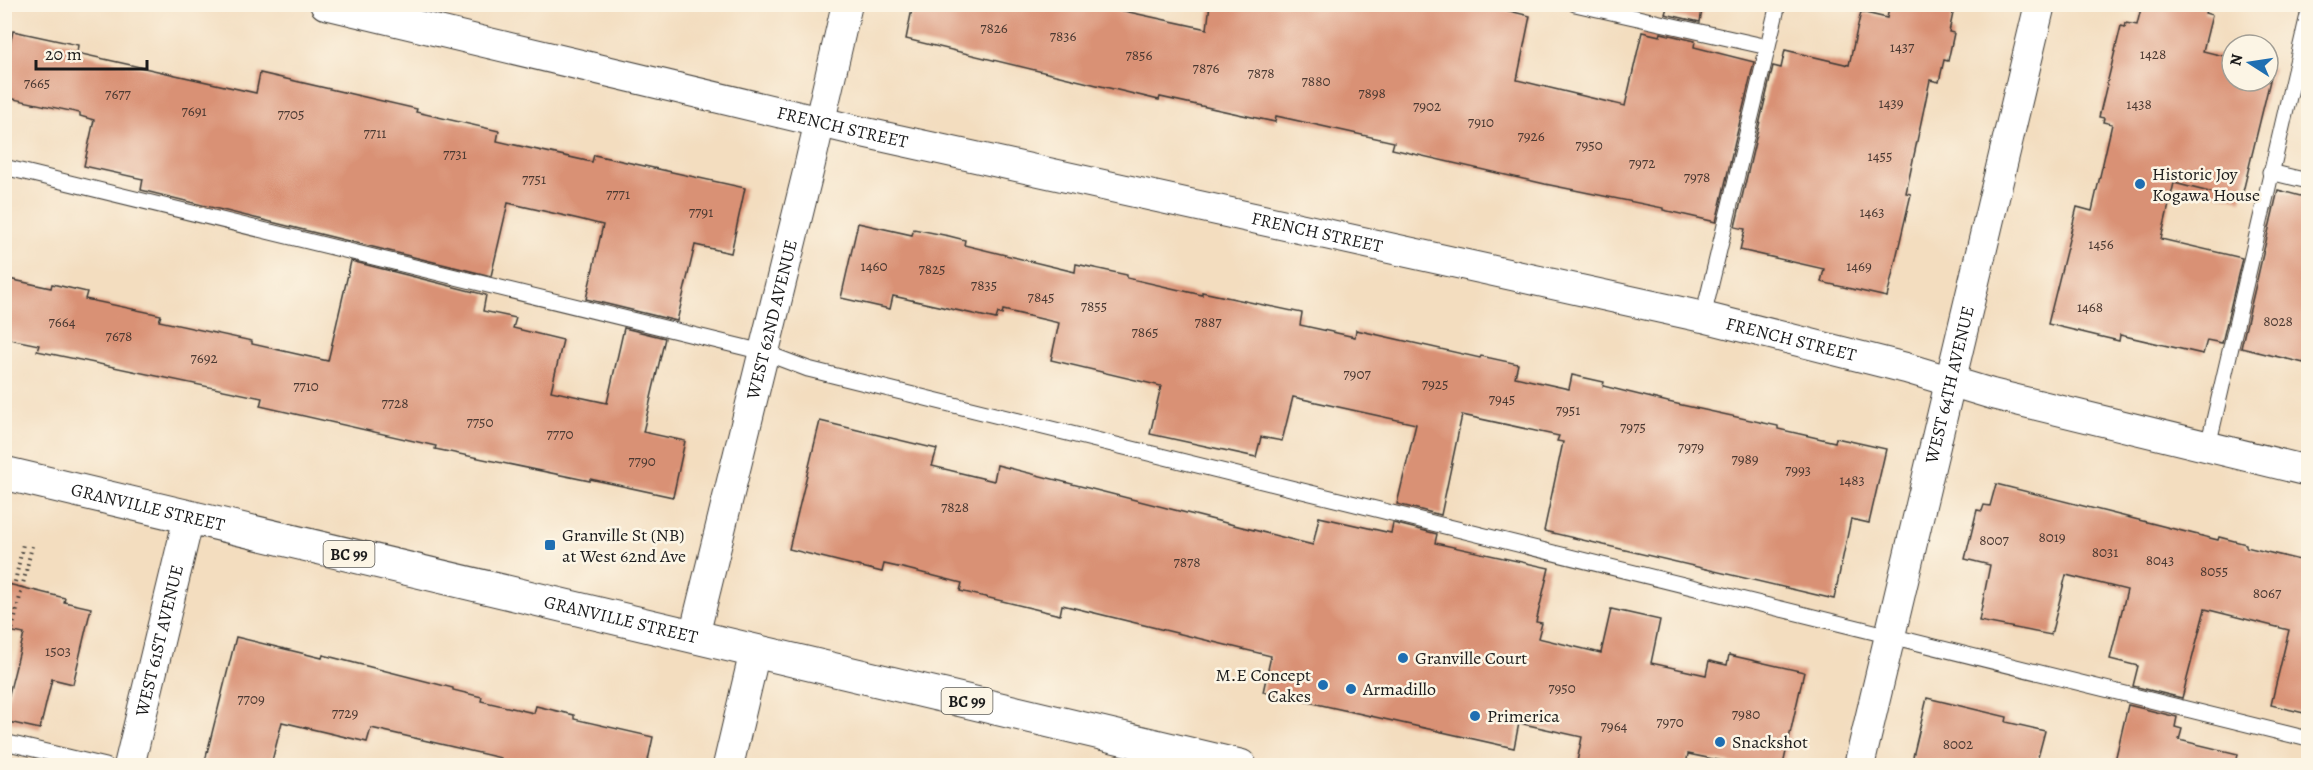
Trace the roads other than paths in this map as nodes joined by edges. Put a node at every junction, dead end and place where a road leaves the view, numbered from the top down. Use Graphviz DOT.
graph roads {
  1 [pos="325,4"];
  2 [pos="847,4"];
  3 [pos="1575,4"];
  4 [pos="1778,4"];
  5 [pos="2040,4"];
  6 [pos="2308,15"];
  7 [pos="1768,47"];
  8 [pos="820,122"];
  9 [pos="4,167"];
  10 [pos="2270,172"];
  11 [pos="2308,181"];
  12 [pos="1703,317"];
  13 [pos="763,352"];
  14 [pos="1950,381"];
  15 [pos="2208,446"];
  16 [pos="2308,471"];
  17 [pos="4,473"];
  18 [pos="189,517"];
  19 [pos="694,636"];
  20 [pos="1888,636"];
  21 [pos="755,651"];
  22 [pos="2308,739"];
  23 [pos="4,742"];
  24 [pos="106,765"];
  25 [pos="129,765"];
  26 [pos="728,765"];
  27 [pos="1240,765"];
  28 [pos="1859,765"];
  1 -- 8 [label="street, FRENCH STREET"];
  2 -- 8 [label="street, WEST 62ND AVENUE"];
  3 -- 7 [label="lane"];
  4 -- 7 [label="lane"];
  5 -- 14 [label="street, WEST 64TH AVENUE"];
  6 -- 10 [label="lane"];
  7 -- 12 [label="lane"];
  8 -- 12 [label="street, FRENCH STREET"];
  8 -- 13 [label="street, WEST 62ND AVENUE"];
  9 -- 13 [label="lane"];
  10 -- 11 [label="lane"];
  10 -- 15 [label="lane"];
  12 -- 14 [label="street, FRENCH STREET"];
  13 -- 19 [label="street, WEST 62ND AVENUE"];
  13 -- 20 [label="lane"];
  14 -- 15 [label="street, FRENCH STREET"];
  14 -- 20 [label="street, WEST 64TH AVENUE"];
  15 -- 16 [label="street, FRENCH STREET"];
  17 -- 18 [label="highway, GRANVILLE STREET / BC 99"];
  18 -- 19 [label="highway, GRANVILLE STREET / BC 99"];
  18 -- 25 [label="street, WEST 61ST AVENUE"];
  19 -- 21 [label="highway, GRANVILLE STREET / BC 99"];
  20 -- 22 [label="lane"];
  20 -- 28 [label="street, WEST 64TH AVENUE"];
  21 -- 26 [label="street"];
  21 -- 27 [label="highway, GRANVILLE STREET / BC 99"];
  23 -- 24 [label="lane"];
}
